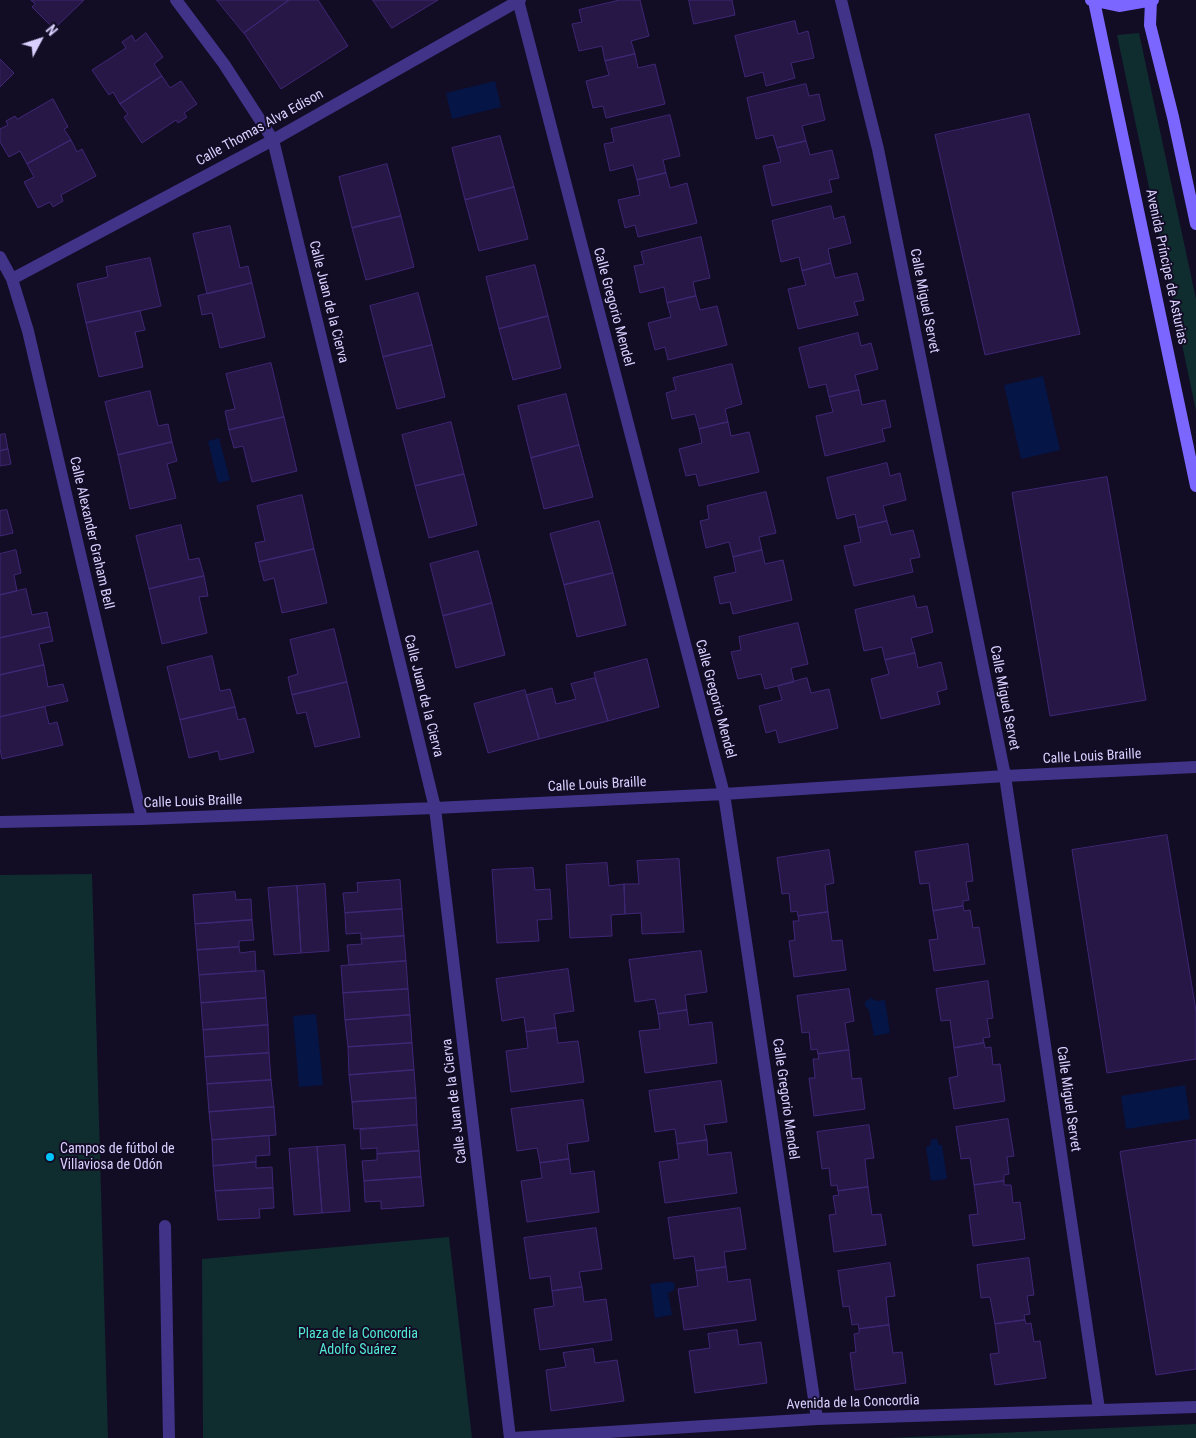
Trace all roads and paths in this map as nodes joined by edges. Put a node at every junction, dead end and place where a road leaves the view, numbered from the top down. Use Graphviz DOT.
graph roads {
  1 [pos="176,0"];
  2 [pos="519,0"];
  3 [pos="841,0"];
  4 [pos="1152,0"];
  5 [pos="1093,1"];
  6 [pos="273,140"];
  7 [pos="1196,224"];
  8 [pos="0,257"];
  9 [pos="12,279"];
  10 [pos="1196,486"];
  11 [pos="1196,767"];
  12 [pos="1005,776"];
  13 [pos="724,794"];
  14 [pos="435,808"];
  15 [pos="142,819"];
  16 [pos="0,822"];
  17 [pos="166,1226"];
  18 [pos="1196,1407"];
  19 [pos="1099,1410"];
  20 [pos="817,1419"];
  21 [pos="169,1438"];
  22 [pos="511,1438"];
  1 -- 6 [label="street, Calle Juan de la Cierva"];
  2 -- 6 [label="street, Calle Thomas Alva Edison"];
  2 -- 13 [label="street, Calle Gregorio Mendel"];
  3 -- 12 [label="street, Calle Miguel Servet"];
  4 -- 5 [label="street"];
  4 -- 7 [label="street"];
  5 -- 10 [label="street, Avenida Príncipe de Asturias"];
  6 -- 9 [label="street, Calle Thomas Alva Edison"];
  6 -- 14 [label="street, Calle Juan de la Cierva"];
  8 -- 9 [label="street, Calle Alexander Graham Bell"];
  9 -- 15 [label="street, Calle Alexander Graham Bell"];
  11 -- 12 [label="street, Calle Louis Braille"];
  12 -- 13 [label="street, Calle Louis Braille"];
  12 -- 19 [label="street, Calle Miguel Servet"];
  13 -- 14 [label="street, Calle Louis Braille"];
  13 -- 20 [label="street, Calle Gregorio Mendel"];
  14 -- 15 [label="street, Calle Louis Braille"];
  14 -- 22 [label="street, Calle Juan de la Cierva"];
  15 -- 16 [label="street, Calle Louis Braille"];
  17 -- 21 [label="street"];
  18 -- 19 [label="street, Avenida de la Concordia"];
  19 -- 20 [label="street, Avenida de la Concordia"];
  20 -- 22 [label="street, Avenida de la Concordia"];
}
